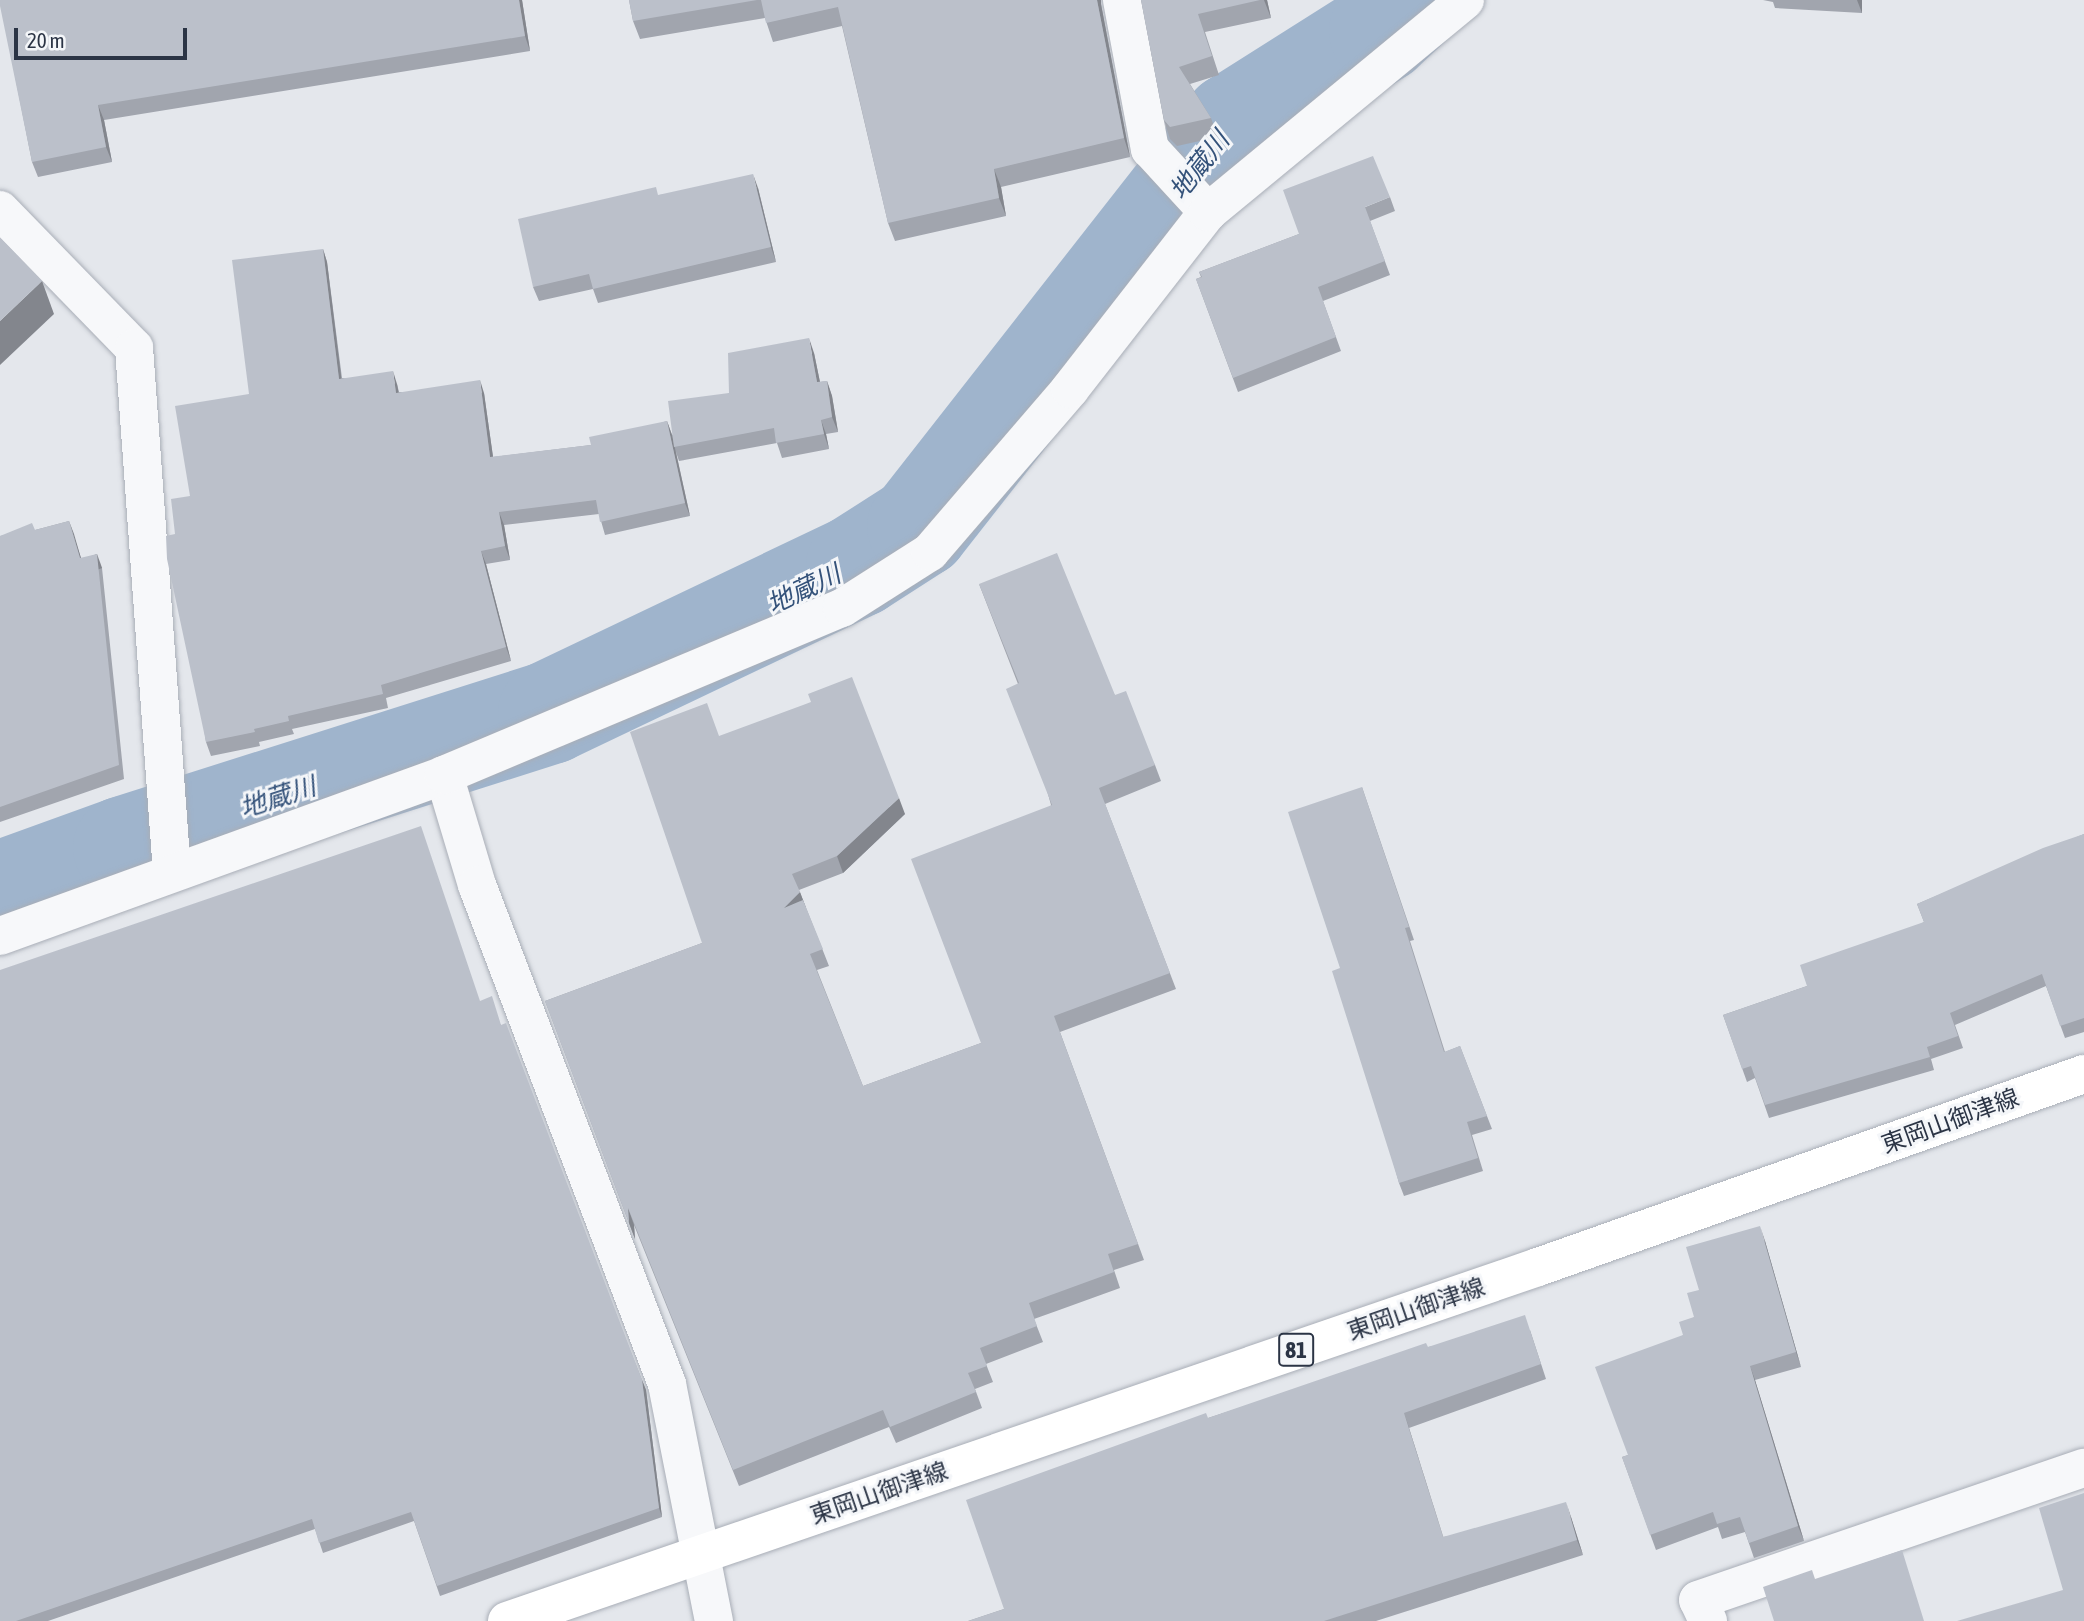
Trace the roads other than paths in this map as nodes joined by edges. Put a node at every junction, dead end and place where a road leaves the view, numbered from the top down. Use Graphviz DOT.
graph roads {
  1 [pos="1122,0"];
  2 [pos="1465,0"];
  3 [pos="0,210"];
  4 [pos="1208,212"];
  5 [pos="443,775"];
  6 [pos="172,873"];
  7 [pos="0,936"];
  8 [pos="2084,1074"];
  9 [pos="2084,1468"];
  10 [pos="700,1554"];
  11 [pos="507,1621"];
  12 [pos="714,1621"];
  13 [pos="1708,1621"];
  1 -- 4 [label="street"];
  2 -- 4 [label="street"];
  3 -- 6 [label="street"];
  4 -- 5 [label="street"];
  5 -- 6 [label="street"];
  5 -- 10 [label="street"];
  6 -- 7 [label="street"];
  8 -- 10 [label="main road, 東岡山御津線 / 81"];
  9 -- 13 [label="street"];
  10 -- 11 [label="main road, 東岡山御津線 / 81"];
  10 -- 12 [label="street"];
}
